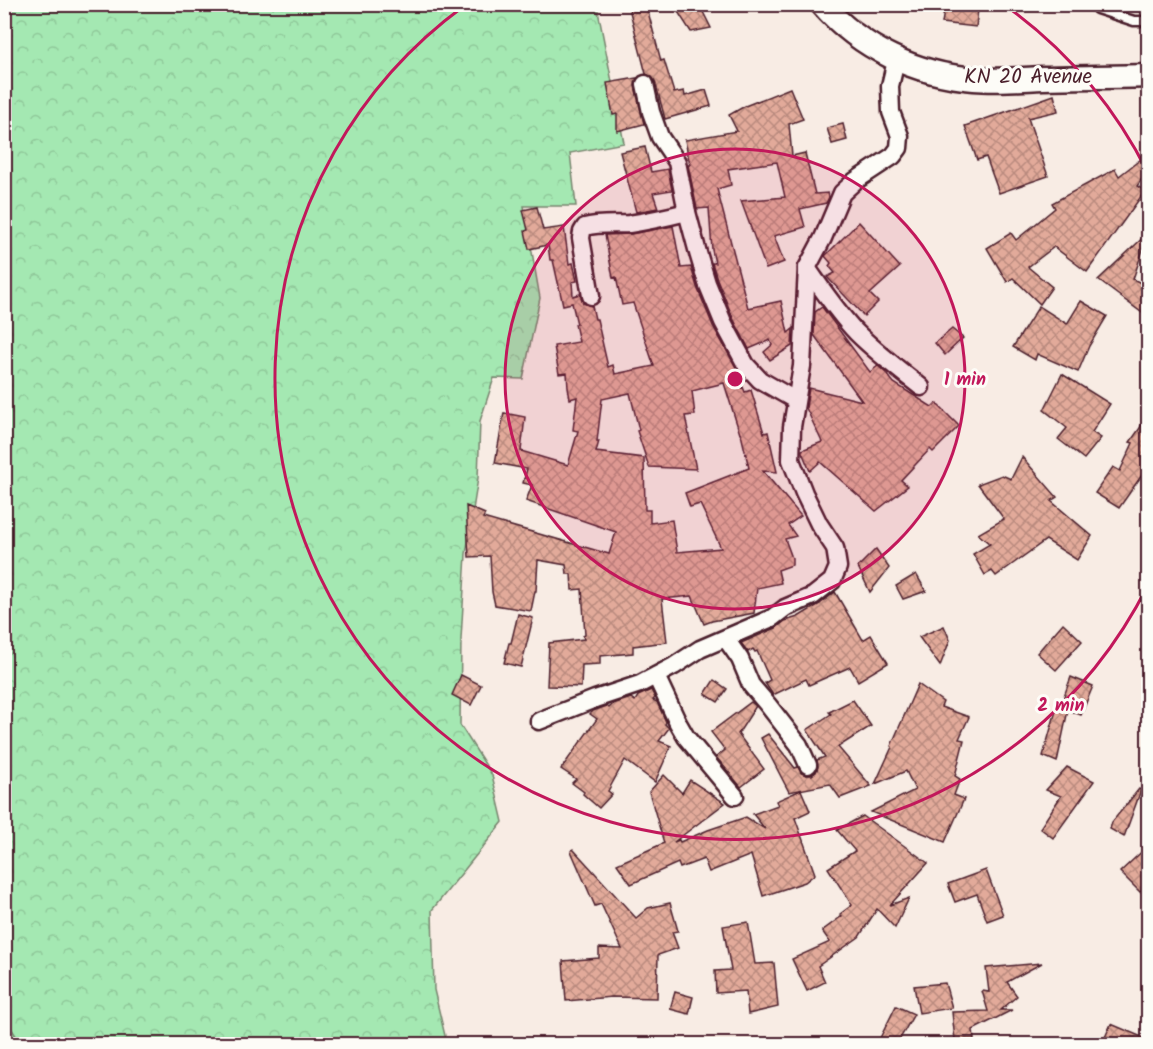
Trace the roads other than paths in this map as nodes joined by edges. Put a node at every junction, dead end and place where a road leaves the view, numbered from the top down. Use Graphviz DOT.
graph roads {
  1 [pos="822,4"];
  2 [pos="1095,4"];
  3 [pos="1149,21"];
  4 [pos="897,60"];
  5 [pos="1149,76"];
  6 [pos="645,84"];
  7 [pos="687,212"];
  8 [pos="807,268"];
  9 [pos="591,296"];
  10 [pos="921,387"];
  11 [pos="795,400"];
  12 [pos="726,639"];
  13 [pos="656,676"];
  14 [pos="539,721"];
  15 [pos="808,765"];
  16 [pos="735,796"];
  1 -- 4 [label="main road, KN 20 Avenue"];
  2 -- 3 [label="lane"];
  4 -- 5 [label="main road, KN 20 Avenue"];
  4 -- 8 [label="street"];
  6 -- 7 [label="street"];
  7 -- 9 [label="street"];
  7 -- 11 [label="street"];
  8 -- 10 [label="street"];
  8 -- 11 [label="street"];
  11 -- 12 [label="street"];
  12 -- 13 [label="street"];
  12 -- 15 [label="street"];
  13 -- 14 [label="street"];
  13 -- 16 [label="street"];
}
